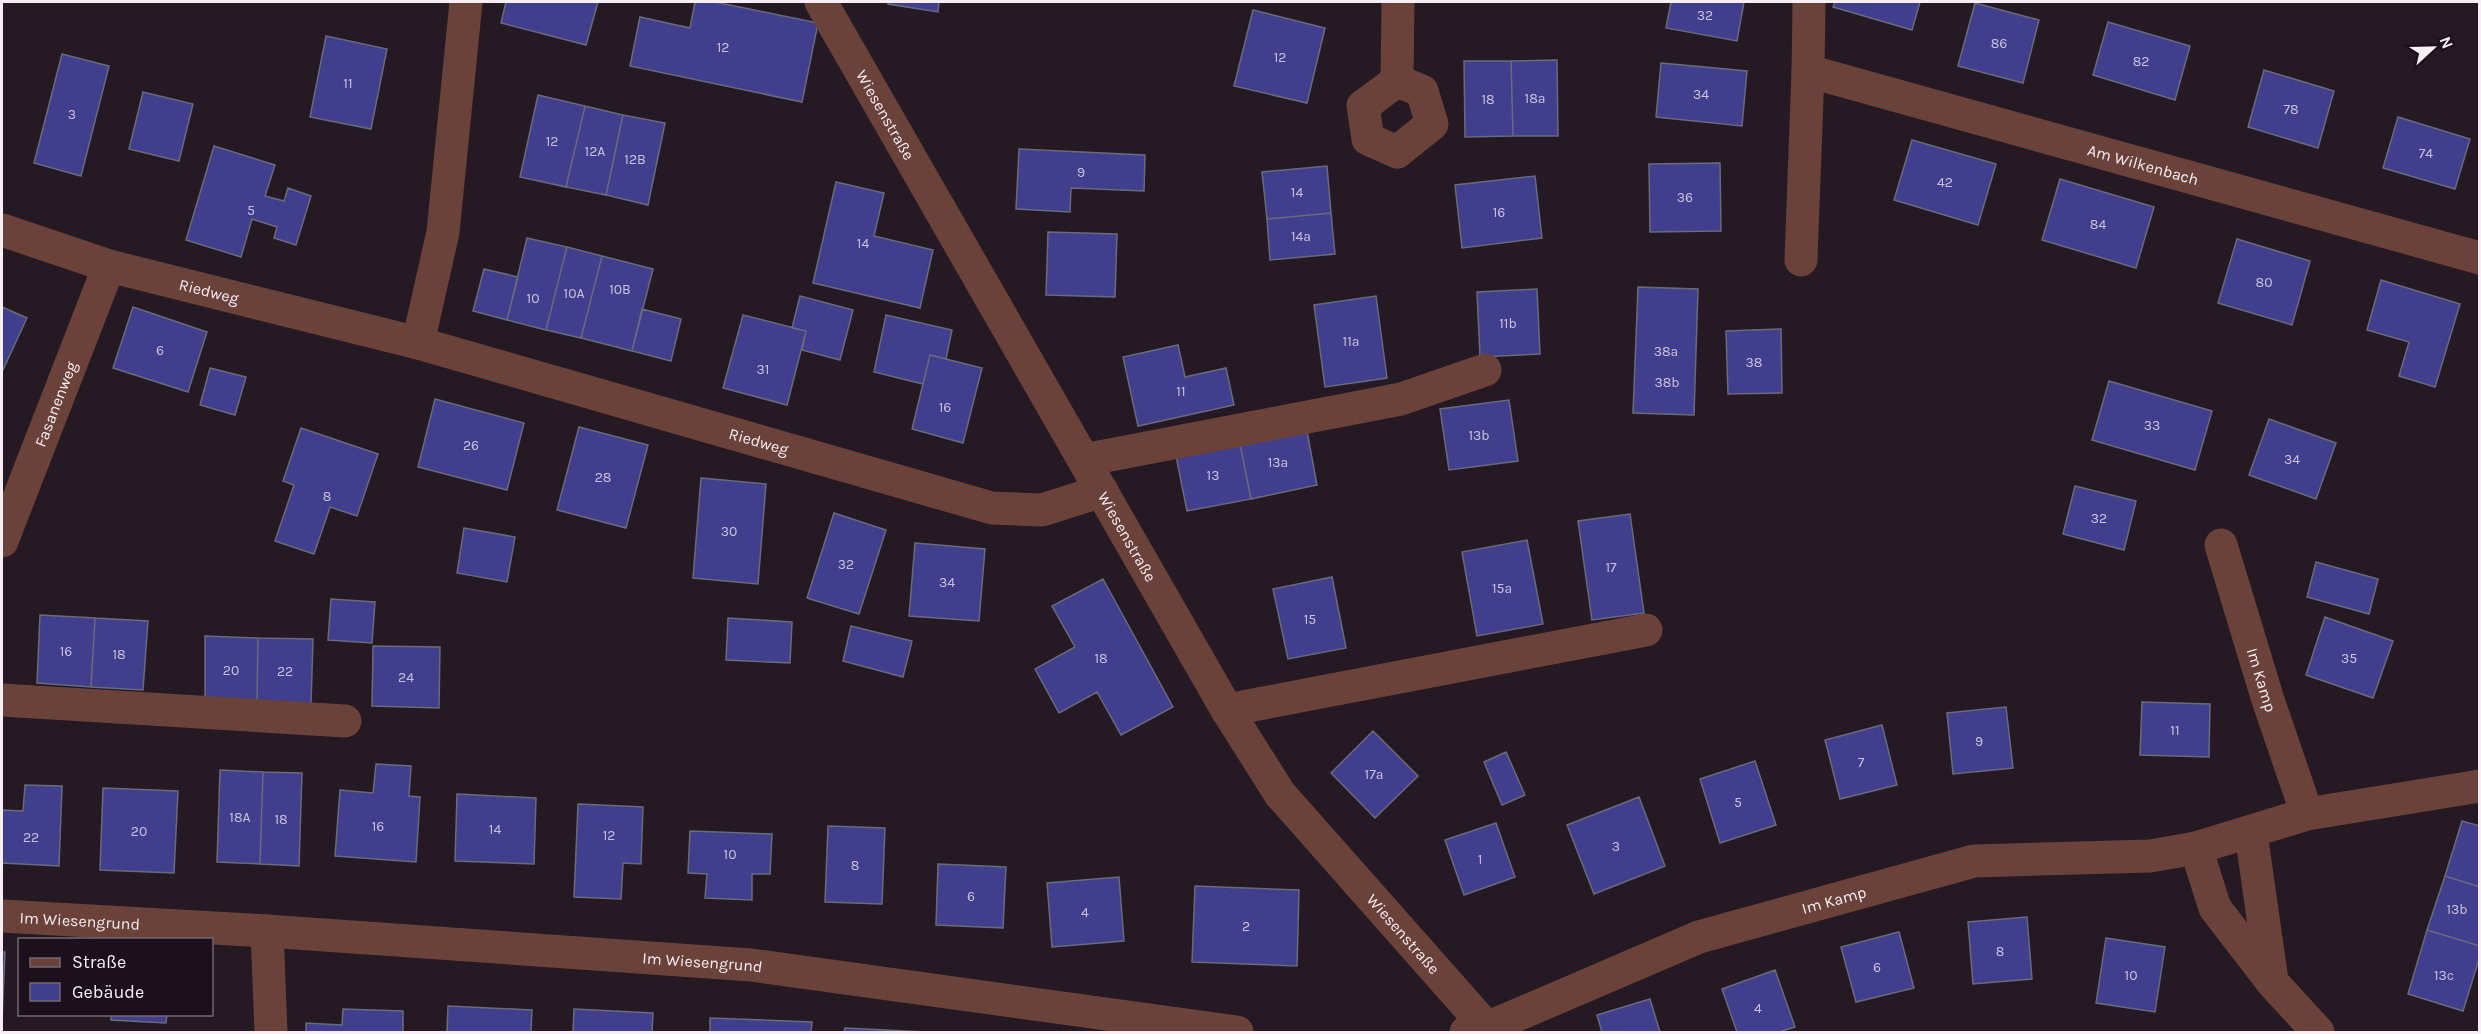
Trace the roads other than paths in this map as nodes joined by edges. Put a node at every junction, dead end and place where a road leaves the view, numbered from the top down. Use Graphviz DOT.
graph roads {
  1 [pos="466,2"];
  2 [pos="821,2"];
  3 [pos="1398,2"];
  4 [pos="1809,2"];
  5 [pos="1808,71"];
  6 [pos="1397,81"];
  7 [pos="2,231"];
  8 [pos="2480,258"];
  9 [pos="1801,260"];
  10 [pos="109,266"];
  11 [pos="418,343"];
  12 [pos="1485,370"];
  13 [pos="1084,460"];
  14 [pos="1102,491"];
  15 [pos="2,541"];
  16 [pos="2221,545"];
  17 [pos="1646,630"];
  18 [pos="2,700"];
  19 [pos="1227,710"];
  20 [pos="345,721"];
  21 [pos="2480,786"];
  22 [pos="2307,814"];
  23 [pos="2250,833"];
  24 [pos="2196,848"];
  25 [pos="2,916"];
  26 [pos="267,931"];
  27 [pos="2272,982"];
  28 [pos="1136,1025"];
  29 [pos="1480,1031"];
  30 [pos="271,1032"];
  31 [pos="1237,1032"];
  32 [pos="2318,1032"];
  1 -- 11 [label="street"];
  2 -- 13 [label="street, Wiesenstraße"];
  3 -- 6 [label="street"];
  4 -- 5 [label="street"];
  5 -- 8 [label="street, Am Wilkenbach"];
  5 -- 9 [label="street"];
  7 -- 10 [label="street, Riedweg"];
  10 -- 11 [label="street, Riedweg"];
  10 -- 15 [label="street, Fasanenweg"];
  11 -- 14 [label="street, Riedweg"];
  12 -- 13 [label="street"];
  13 -- 14 [label="street, Wiesenstraße"];
  14 -- 19 [label="street, Wiesenstraße"];
  16 -- 22 [label="street, Im Kamp"];
  17 -- 19 [label="street"];
  18 -- 20 [label="street"];
  19 -- 29 [label="street, Wiesenstraße"];
  21 -- 22 [label="street, Im Kamp"];
  22 -- 23 [label="street, Im Kamp"];
  23 -- 24 [label="street, Im Kamp"];
  23 -- 27 [label="street"];
  24 -- 27 [label="street"];
  24 -- 29 [label="street, Im Kamp"];
  25 -- 26 [label="street, Im Wiesengrund"];
  26 -- 28 [label="street, Im Wiesengrund"];
  26 -- 30 [label="street"];
  27 -- 32 [label="street"];
  28 -- 31 [label="street, Im Wiesengrund"];
}
